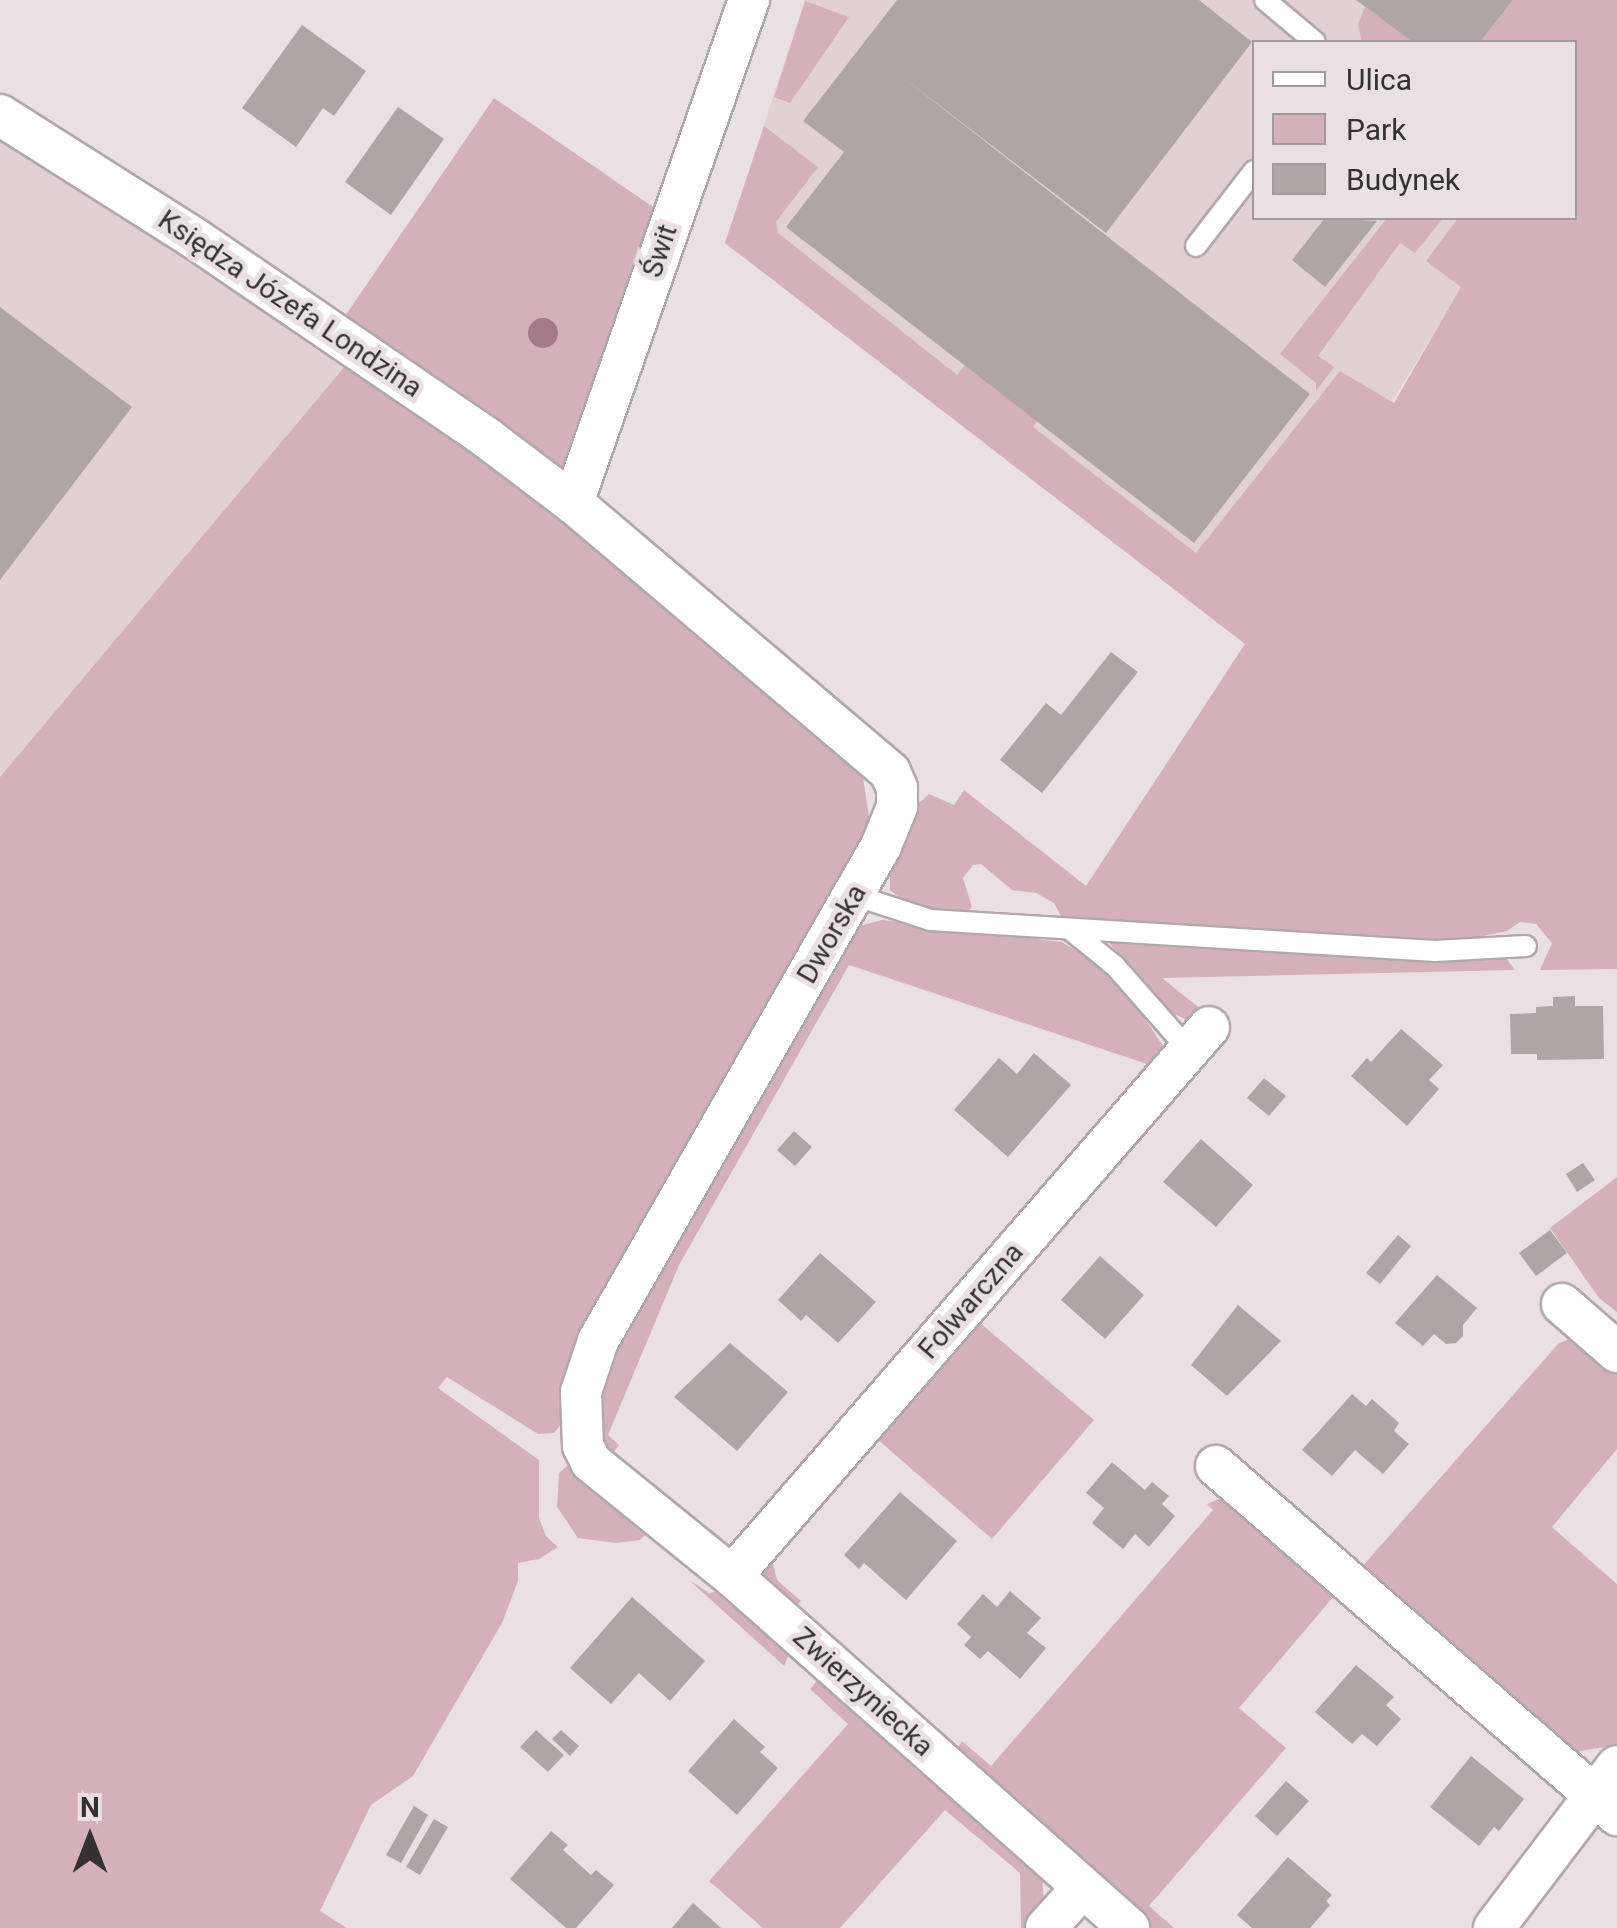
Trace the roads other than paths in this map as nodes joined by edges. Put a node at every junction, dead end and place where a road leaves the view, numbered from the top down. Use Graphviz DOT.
graph roads {
  1 [pos="750,0"];
  2 [pos="1265,0"];
  3 [pos="1312,40"];
  4 [pos="0,115"];
  5 [pos="1252,174"];
  6 [pos="1196,246"];
  7 [pos="573,503"];
  8 [pos="854,895"];
  9 [pos="1070,930"];
  10 [pos="1526,946"];
  11 [pos="1199,1039"];
  12 [pos="1562,1304"];
  13 [pos="1617,1352"];
  14 [pos="591,1462"];
  15 [pos="1216,1466"];
  16 [pos="732,1576"];
  17 [pos="1609,1792"];
  18 [pos="1082,1888"];
  19 [pos="1046,1928"];
  20 [pos="1129,1928"];
  21 [pos="1494,1928"];
  1 -- 7 [label="street, Świt"];
  2 -- 3 [label="lane"];
  4 -- 7 [label="street, Księdza Józefa Londzina"];
  5 -- 6 [label="lane"];
  7 -- 8 [label="street, Dworska"];
  8 -- 9 [label="lane"];
  8 -- 14 [label="street, Dworska"];
  9 -- 10 [label="lane"];
  9 -- 11 [label="lane"];
  11 -- 16 [label="street, Folwarczna"];
  12 -- 13 [label="street"];
  14 -- 16 [label="street, Zwierzyniecka"];
  15 -- 17 [label="street"];
  16 -- 18 [label="street, Zwierzyniecka"];
  17 -- 21 [label="street"];
  18 -- 19 [label="street"];
  18 -- 20 [label="street, Zwierzyniecka"];
}
